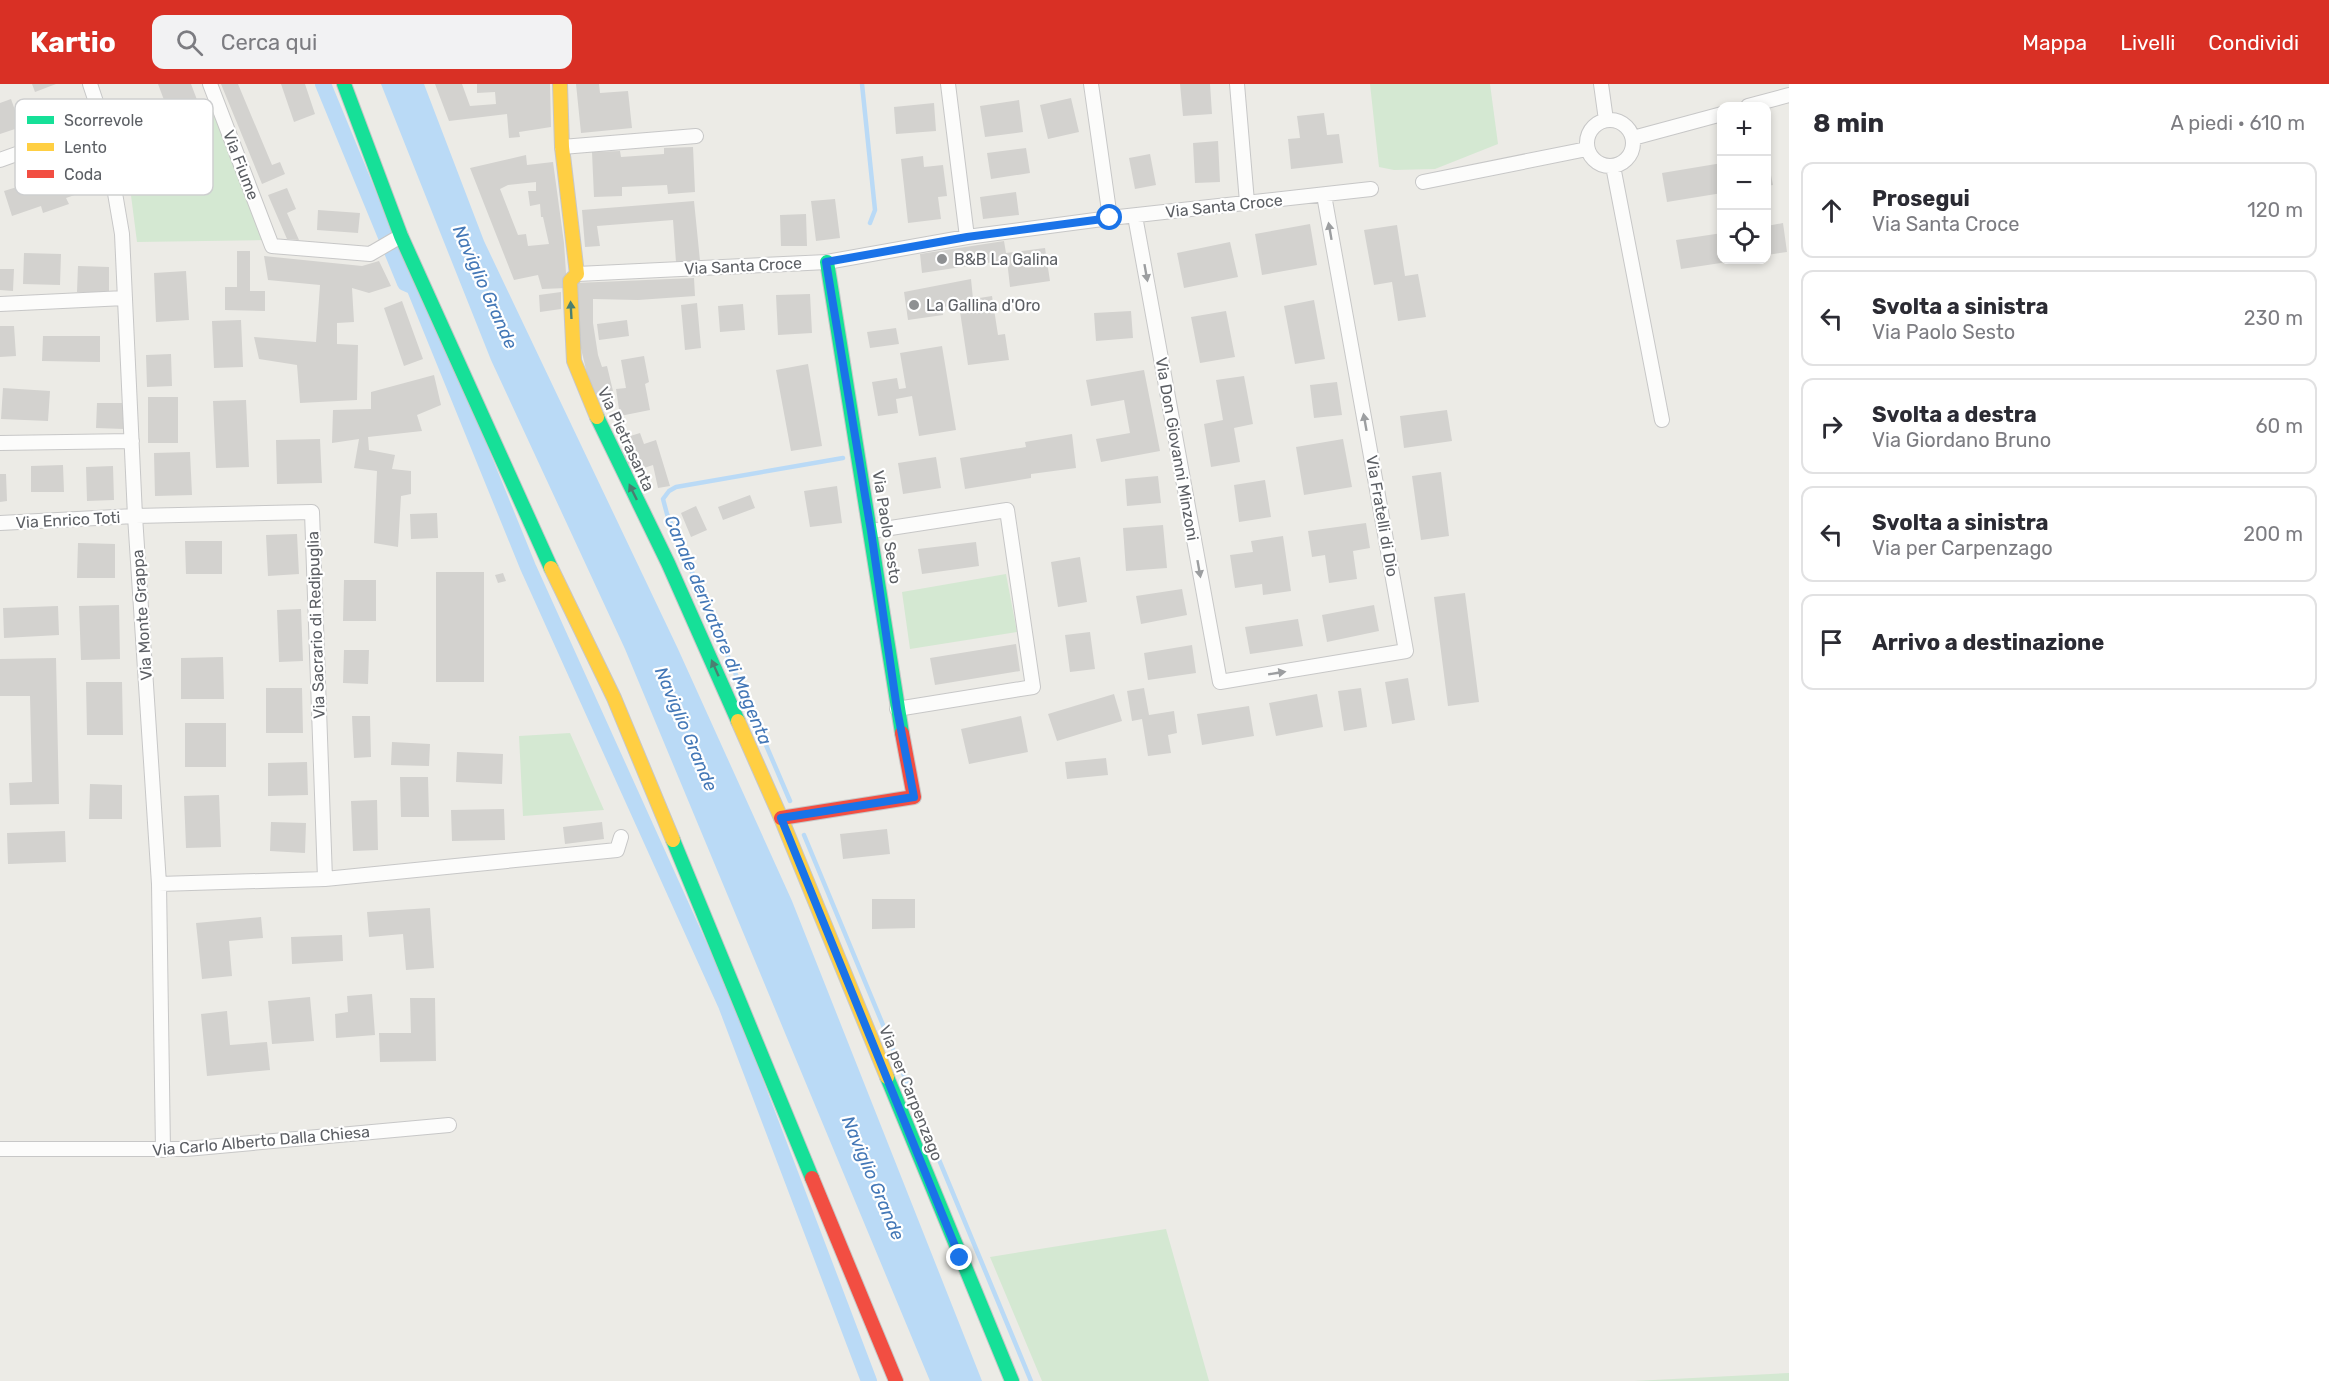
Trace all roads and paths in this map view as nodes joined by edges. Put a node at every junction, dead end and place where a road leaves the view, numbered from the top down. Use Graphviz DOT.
graph roads {
  1 [pos="90,84"];
  2 [pos="210,84"];
  3 [pos="344,84"];
  4 [pos="560,84"];
  5 [pos="948,84"];
  6 [pos="1091,84"];
  7 [pos="1237,84"];
  8 [pos="1601,84"];
  9 [pos="1789,95"];
  10 [pos="95,99"];
  11 [pos="1763,102"];
  12 [pos="1717,115"];
  13 [pos="1606,120"];
  14 [pos="696,136"];
  15 [pos="1633,138"];
  16 [pos="562,147"];
  17 [pos="1587,148"];
  18 [pos="15,155"];
  19 [pos="0,160"];
  20 [pos="1613,166"];
  21 [pos="1423,182"];
  22 [pos="1371,189"];
  23 [pos="115,195"];
  24 [pos="1324,195"];
  25 [pos="1247,202"];
  26 [pos="1135,216"];
  27 [pos="1110,218"];
  28 [pos="967,237"];
  29 [pos="393,241"];
  30 [pos="826,262"];
  31 [pos="577,274"];
  32 [pos="125,298"];
  33 [pos="0,304"];
  34 [pos="1662,420"];
  35 [pos="132,441"];
  36 [pos="0,443"];
  37 [pos="135,516"];
  38 [pos="0,523"];
  39 [pos="871,531"];
  40 [pos="1220,682"];
  41 [pos="897,709"];
  42 [pos="781,818"];
  43 [pos="621,837"];
  44 [pos="325,879"];
  45 [pos="159,884"];
  46 [pos="449,1125"];
  47 [pos="0,1149"];
  48 [pos="162,1150"];
  49 [pos="896,1381"];
  50 [pos="1012,1381"];
  1 -- 10 [label="street, Via Monte Grappa"];
  2 -- 29 [label="street, Via Fiume"];
  3 -- 29 [label="street"];
  4 -- 16 [label="street, Via Pietrasanta"];
  5 -- 28 [label="street"];
  6 -- 27 [label="street"];
  7 -- 25 [label="street"];
  8 -- 13 [label="street"];
  9 -- 11 [label="street"];
  12 -- 15 [label="street"];
  13 -- 15 [label="street"];
  13 -- 17 [label="street"];
  14 -- 16 [label="street"];
  15 -- 20 [label="street"];
  16 -- 31 [label="street, Via Pietrasanta"];
  17 -- 20 [label="street"];
  17 -- 21 [label="street"];
  18 -- 19 [label="street"];
  20 -- 34 [label="street"];
  22 -- 24 [label="street, Via Santa Croce"];
  23 -- 32 [label="street, Via Monte Grappa"];
  24 -- 25 [label="street, Via Santa Croce"];
  40 -- 24 [label="street, Via Fratelli di Dio, one-way"];
  25 -- 26 [label="street, Via Santa Croce"];
  26 -- 27 [label="street, Via Santa Croce"];
  26 -- 40 [label="street, Via Don Giovanni Minzoni, one-way"];
  27 -- 28 [label="street, Via Santa Croce"];
  28 -- 30 [label="street, Via Santa Croce"];
  29 -- 49 [label="street"];
  30 -- 31 [label="street, Via Santa Croce"];
  30 -- 39 [label="street, Via Paolo Sesto"];
  42 -- 31 [label="street, Via Pietrasanta, one-way"];
  32 -- 33 [label="street"];
  32 -- 35 [label="street, Via Monte Grappa"];
  35 -- 36 [label="street"];
  35 -- 37 [label="street, Via Monte Grappa"];
  37 -- 38 [label="street, Via Enrico Toti"];
  37 -- 44 [label="street, Via Sacrario di Redipuglia"];
  37 -- 45 [label="street, Via Monte Grappa"];
  39 -- 41 [label="street, Via Paolo Sesto"];
  39 -- 41 [label="street"];
  41 -- 42 [label="street, Via Paolo Sesto"];
  42 -- 50 [label="street, Via per Carpenzago"];
  43 -- 44 [label="street"];
  44 -- 45 [label="street"];
  45 -- 48 [label="street, Via Monte Grappa"];
  46 -- 48 [label="street, Via Carlo Alberto Dalla Chiesa"];
  47 -- 48 [label="street, Via Carlo Alberto Dalla Chiesa"];
}
